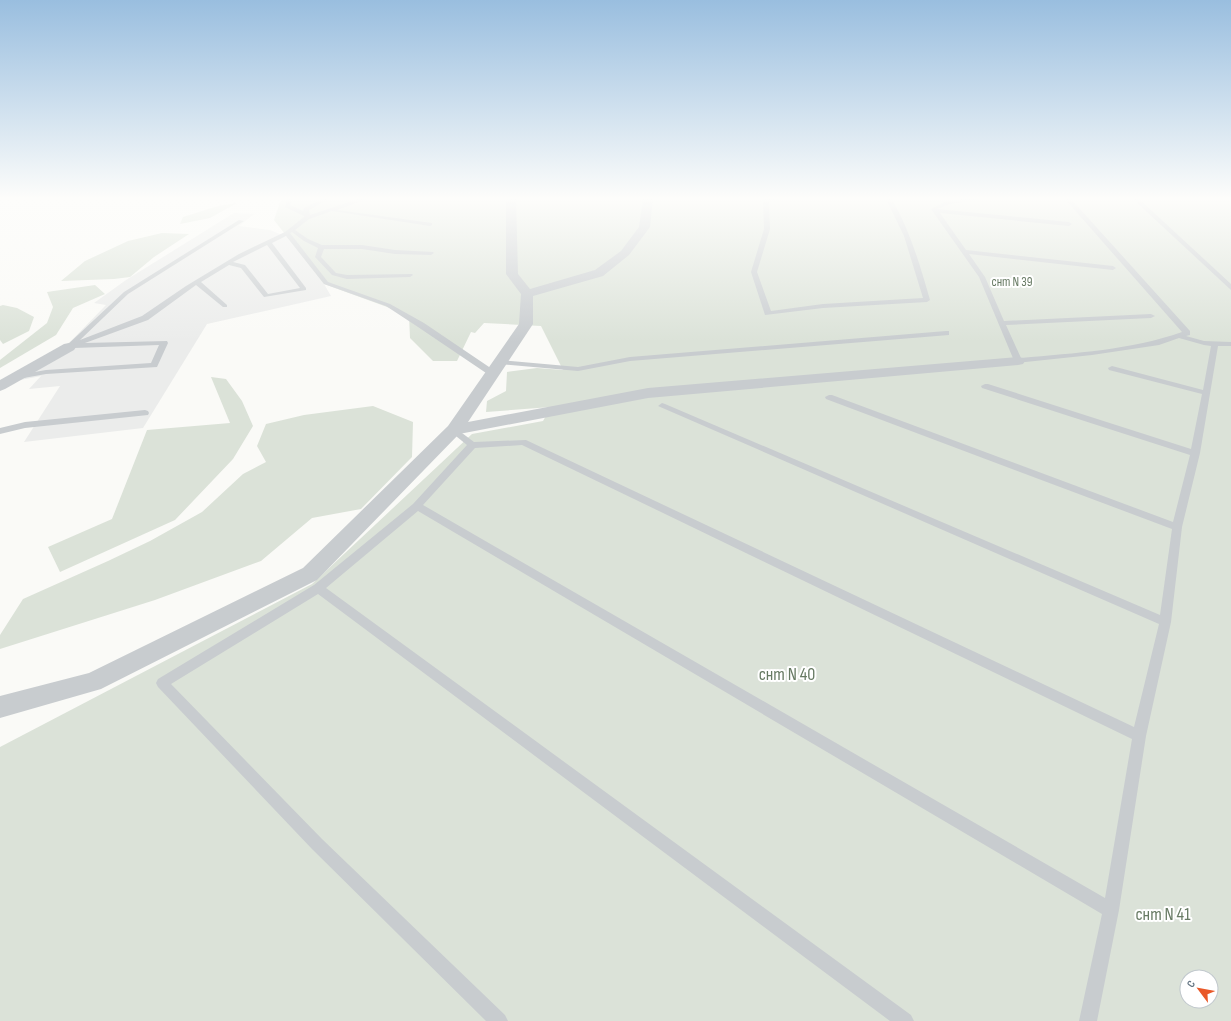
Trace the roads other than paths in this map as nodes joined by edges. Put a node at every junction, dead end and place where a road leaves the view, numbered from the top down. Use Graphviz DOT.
graph roads {
  1 [pos="200,247"];
  2 [pos="258,247"];
  3 [pos="272,247"];
  4 [pos="300,247"];
  5 [pos="321,247"];
  6 [pos="335,247"];
  7 [pos="366,247"];
  8 [pos="512,247"];
  9 [pos="630,247"];
  10 [pos="762,247"];
  11 [pos="910,247"];
  12 [pos="961,247"];
  13 [pos="1110,247"];
  14 [pos="1187,247"];
  15 [pos="965,252"];
  16 [pos="431,253"];
  17 [pos="227,263"];
  18 [pos="1113,268"];
  19 [pos="410,275"];
  20 [pos="197,282"];
  21 [pos="1231,288"];
  22 [pos="527,294"];
  23 [pos="225,306"];
  24 [pos="1151,316"];
  25 [pos="1002,323"];
  26 [pos="946,333"];
  27 [pos="1179,336"];
  28 [pos="1215,344"];
  29 [pos="1231,344"];
  30 [pos="69,347"];
  31 [pos="1018,361"];
  32 [pos="496,367"];
  33 [pos="1112,368"];
  34 [pos="13,378"];
  35 [pos="0,386"];
  36 [pos="985,386"];
  37 [pos="1206,393"];
  38 [pos="829,397"];
  39 [pos="662,406"];
  40 [pos="145,413"];
  41 [pos="454,430"];
  42 [pos="0,431"];
  43 [pos="472,445"];
  44 [pos="1195,453"];
  45 [pos="417,506"];
  46 [pos="1177,527"];
  47 [pos="318,588"];
  48 [pos="1165,622"];
  49 [pos="0,707"];
  50 [pos="1139,736"];
  51 [pos="1111,910"];
  52 [pos="499,1021"];
  53 [pos="905,1021"];
  54 [pos="1088,1021"];
  1 -- 30 [label="lane"];
  2 -- 17 [label="lane"];
  3 -- 17 [label="lane"];
  4 -- 32 [label="lane"];
  5 -- 6 [label="lane"];
  5 -- 19 [label="lane"];
  7 -- 16 [label="lane"];
  8 -- 22 [label="street"];
  9 -- 22 [label="street"];
  10 -- 11 [label="lane"];
  12 -- 15 [label="lane"];
  13 -- 27 [label="lane"];
  14 -- 21 [label="lane"];
  15 -- 18 [label="lane"];
  15 -- 25 [label="lane"];
  17 -- 20 [label="lane"];
  20 -- 23 [label="lane"];
  20 -- 30 [label="lane"];
  22 -- 32 [label="street"];
  24 -- 25 [label="lane"];
  25 -- 31 [label="lane"];
  26 -- 32 [label="lane"];
  27 -- 28 [label="lane"];
  27 -- 31 [label="lane"];
  28 -- 29 [label="lane"];
  28 -- 37 [label="lane"];
  30 -- 34 [label="street"];
  30 -- 34 [label="lane"];
  31 -- 41 [label="street"];
  32 -- 41 [label="street"];
  33 -- 37 [label="lane"];
  34 -- 35 [label="street"];
  36 -- 44 [label="lane"];
  37 -- 44 [label="lane"];
  38 -- 46 [label="lane"];
  39 -- 48 [label="lane"];
  40 -- 42 [label="lane"];
  41 -- 43 [label="lane"];
  41 -- 49 [label="street"];
  43 -- 45 [label="lane"];
  43 -- 50 [label="lane"];
  44 -- 46 [label="lane"];
  45 -- 47 [label="lane"];
  45 -- 51 [label="lane"];
  46 -- 48 [label="lane"];
  47 -- 52 [label="lane"];
  47 -- 53 [label="lane"];
  48 -- 50 [label="lane"];
  50 -- 51 [label="lane"];
  51 -- 54 [label="lane"];
}
